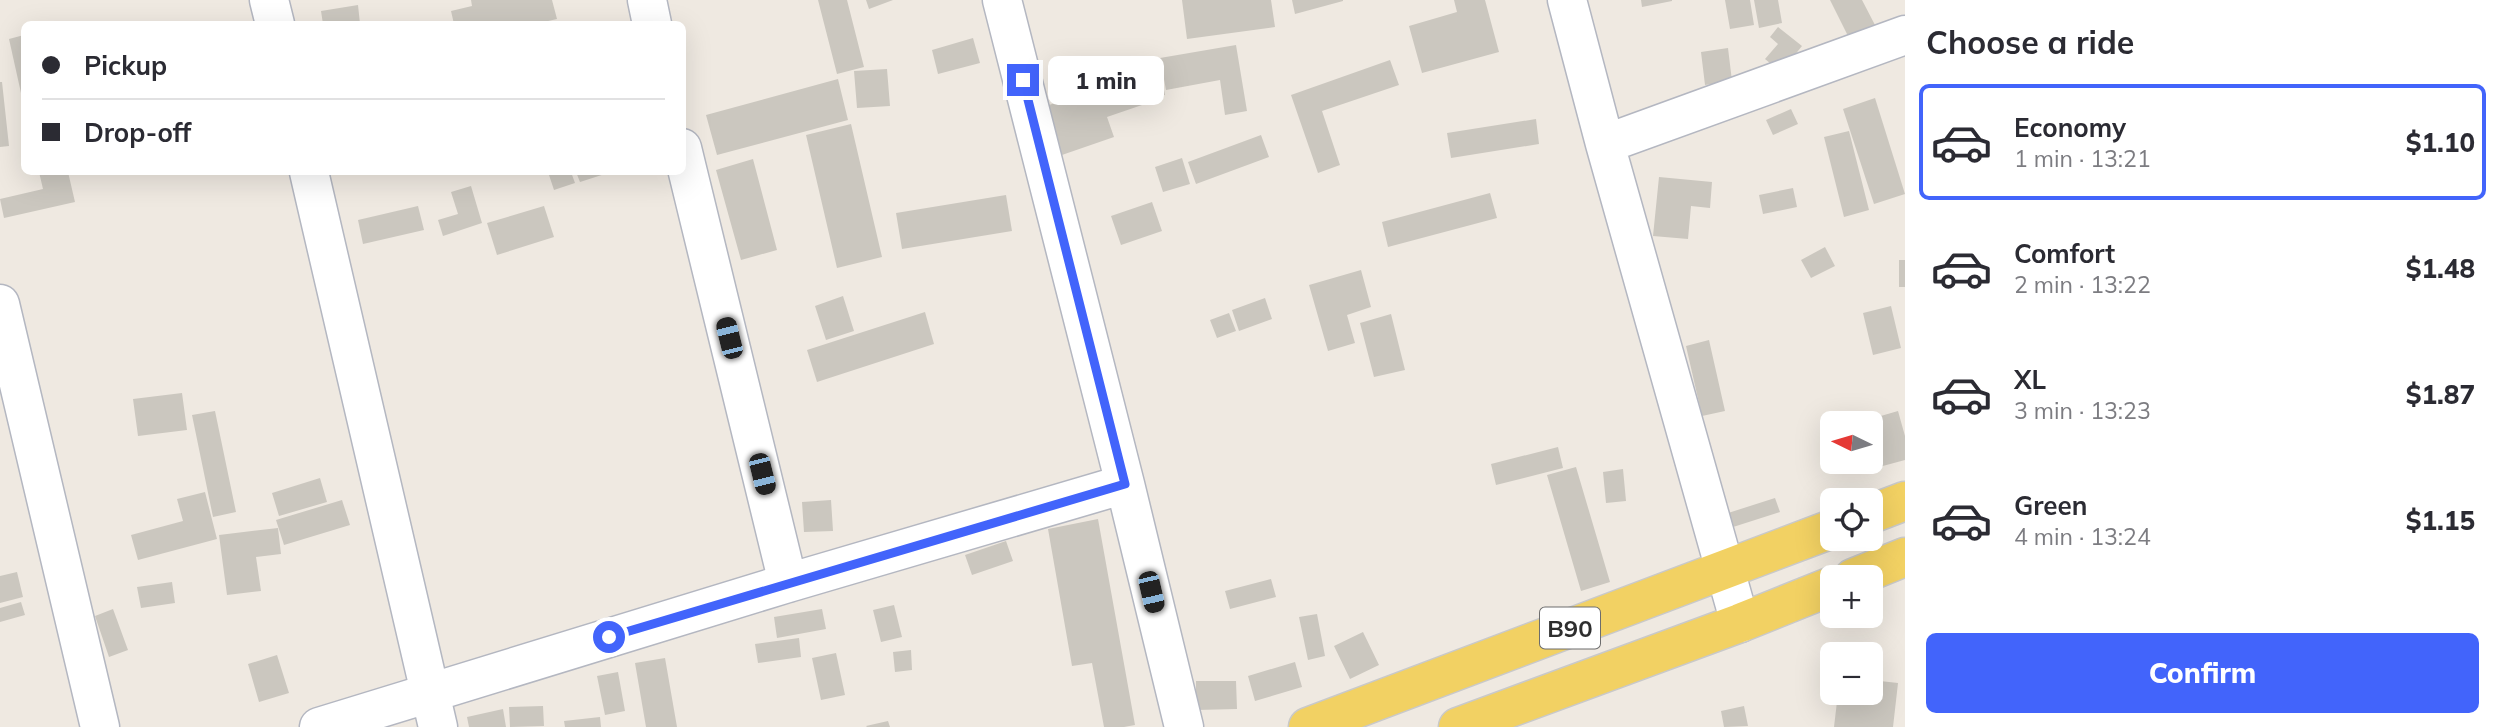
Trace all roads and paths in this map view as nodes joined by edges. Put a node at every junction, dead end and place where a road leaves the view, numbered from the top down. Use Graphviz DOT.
graph roads {
  1 [pos="269,0"];
  2 [pos="646,0"];
  3 [pos="1002,0"];
  4 [pos="1567,0"];
  5 [pos="274,21"];
  6 [pos="651,21"];
  7 [pos="1905,35"];
  8 [pos="1605,144"];
  9 [pos="686,164"];
  10 [pos="310,175"];
  11 [pos="0,304"];
  12 [pos="1125,484"];
  13 [pos="1905,501"];
  14 [pos="1883,509"];
  15 [pos="1820,534"];
  16 [pos="1905,556"];
  17 [pos="1883,565"];
  18 [pos="1725,570"];
  19 [pos="788,583"];
  20 [pos="1820,591"];
  21 [pos="1740,622"];
  22 [pos="434,709"];
  23 [pos="100,727"];
  24 [pos="319,727"];
  25 [pos="1184,727"];
  26 [pos="1308,727"];
  27 [pos="1458,727"];
  1 -- 5 [label="street"];
  2 -- 6 [label="street"];
  3 -- 12 [label="street"];
  4 -- 8 [label="street"];
  7 -- 8 [label="street"];
  8 -- 18 [label="street"];
  9 -- 19 [label="street"];
  10 -- 22 [label="street"];
  11 -- 23 [label="street"];
  12 -- 19 [label="street"];
  12 -- 25 [label="street"];
  13 -- 14 [label="main road"];
  15 -- 18 [label="main road, B90"];
  16 -- 17 [label="main road"];
  18 -- 21 [label="street"];
  18 -- 26 [label="main road, B90"];
  19 -- 22 [label="street"];
  20 -- 21 [label="main road, B90"];
  21 -- 27 [label="main road, B90"];
  22 -- 24 [label="street"];
}
